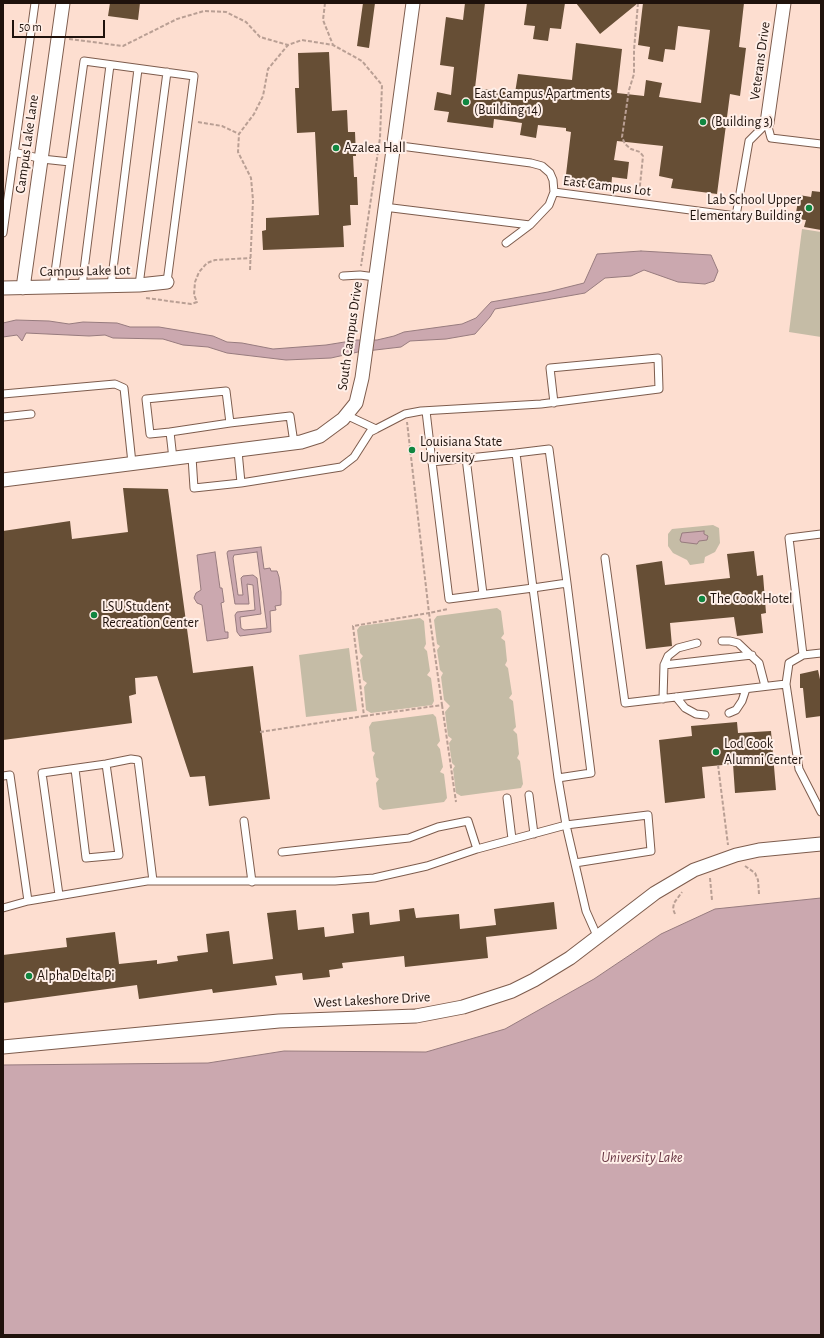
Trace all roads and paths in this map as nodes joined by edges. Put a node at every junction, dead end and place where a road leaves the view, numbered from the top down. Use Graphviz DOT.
graph roads {
  1 [pos="35,3"];
  2 [pos="63,3"];
  3 [pos="325,3"];
  4 [pos="413,3"];
  5 [pos="638,3"];
  6 [pos="784,3"];
  7 [pos="58,37"];
  8 [pos="333,44"];
  9 [pos="288,45"];
  10 [pos="110,65"];
  11 [pos="138,68"];
  12 [pos="167,72"];
  13 [pos="188,121"];
  14 [pos="767,123"];
  15 [pos="239,134"];
  16 [pos="821,144"];
  17 [pos="393,145"];
  18 [pos="14,152"];
  19 [pos="42,158"];
  20 [pos="70,162"];
  21 [pos="11,173"];
  22 [pos="3,178"];
  23 [pos="554,192"];
  24 [pos="638,203"];
  25 [pos="384,207"];
  26 [pos="530,225"];
  27 [pos="3,233"];
  28 [pos="506,243"];
  29 [pos="250,258"];
  30 [pos="250,270"];
  31 [pos="360,275"];
  32 [pos="343,276"];
  33 [pos="375,277"];
  34 [pos="167,282"];
  35 [pos="111,285"];
  36 [pos="139,285"];
  37 [pos="82,286"];
  38 [pos="53,287"];
  39 [pos="3,288"];
  40 [pos="23,288"];
  41 [pos="171,301"];
  42 [pos="3,394"];
  43 [pos="554,403"];
  44 [pos="426,411"];
  45 [pos="31,414"];
  46 [pos="346,415"];
  47 [pos="3,417"];
  48 [pos="407,421"];
  49 [pos="230,423"];
  50 [pos="376,429"];
  51 [pos="170,432"];
  52 [pos="294,443"];
  53 [pos="238,451"];
  54 [pos="516,453"];
  55 [pos="192,456"];
  56 [pos="466,458"];
  57 [pos="173,459"];
  58 [pos="432,462"];
  59 [pos="132,463"];
  60 [pos="3,480"];
  61 [pos="241,483"];
  62 [pos="821,534"];
  63 [pos="605,558"];
  64 [pos="566,583"];
  65 [pos="533,588"];
  66 [pos="483,594"];
  67 [pos="429,613"];
  68 [pos="722,641"];
  69 [pos="697,643"];
  70 [pos="821,653"];
  71 [pos="752,655"];
  72 [pos="803,655"];
  73 [pos="664,664"];
  74 [pos="786,684"];
  75 [pos="765,686"];
  76 [pos="746,689"];
  77 [pos="676,697"];
  78 [pos="663,699"];
  79 [pos="442,705"];
  80 [pos="729,714"];
  81 [pos="705,715"];
  82 [pos="364,716"];
  83 [pos="260,732"];
  84 [pos="106,764"];
  85 [pos="718,765"];
  86 [pos="75,768"];
  87 [pos="7,775"];
  88 [pos="558,778"];
  89 [pos="528,795"];
  90 [pos="507,798"];
  91 [pos="456,802"];
  92 [pos="821,812"];
  93 [pos="244,821"];
  94 [pos="566,825"];
  95 [pos="534,834"];
  96 [pos="512,840"];
  97 [pos="821,844"];
  98 [pos="728,848"];
  99 [pos="477,849"];
  100 [pos="282,852"];
  101 [pos="575,863"];
  102 [pos="742,864"];
  103 [pos="714,872"];
  104 [pos="704,878"];
  105 [pos="710,878"];
  106 [pos="153,881"];
  107 [pos="252,882"];
  108 [pos="686,888"];
  109 [pos="759,894"];
  110 [pos="59,895"];
  111 [pos="712,900"];
  112 [pos="28,901"];
  113 [pos="3,908"];
  114 [pos="675,914"];
  115 [pos="598,938"];
  116 [pos="3,1046"];
  1 -- 18 [label="lane"];
  2 -- 7 [label="street, Campus Lake Lane"];
  3 -- 8 [label="path"];
  4 -- 17 [label="street, South Campus Drive"];
  5 -- 24 [label="path"];
  6 -- 14 [label="street, Veterans Drive"];
  7 -- 9 [label="path"];
  7 -- 19 [label="street, Campus Lake Lane"];
  8 -- 9 [label="path"];
  8 -- 31 [label="path"];
  9 -- 15 [label="path"];
  10 -- 11 [label="lane"];
  10 -- 20 [label="lane"];
  10 -- 37 [label="lane"];
  11 -- 12 [label="lane"];
  11 -- 35 [label="lane"];
  12 -- 13 [label="lane"];
  12 -- 36 [label="lane"];
  13 -- 15 [label="path"];
  13 -- 34 [label="lane"];
  14 -- 16 [label="lane"];
  14 -- 24 [label="lane, East Campus Lot"];
  15 -- 29 [label="path"];
  17 -- 23 [label="lane, East Campus Lot"];
  17 -- 25 [label="street, South Campus Drive"];
  18 -- 19 [label="lane"];
  18 -- 21 [label="lane"];
  19 -- 20 [label="lane"];
  19 -- 40 [label="street, Campus Lake Lane"];
  20 -- 38 [label="lane"];
  21 -- 22 [label="lane"];
  21 -- 27 [label="lane"];
  23 -- 24 [label="lane, East Campus Lot"];
  23 -- 26 [label="lane"];
  25 -- 26 [label="lane"];
  25 -- 33 [label="street, South Campus Drive"];
  26 -- 28 [label="lane"];
  29 -- 30 [label="path"];
  29 -- 41 [label="path"];
  31 -- 32 [label="lane"];
  31 -- 33 [label="lane"];
  33 -- 46 [label="street, South Campus Drive"];
  34 -- 36 [label="street, Campus Lake Lot"];
  35 -- 36 [label="street, Campus Lake Lot"];
  35 -- 37 [label="street, Campus Lake Lot"];
  37 -- 38 [label="street, Campus Lake Lot"];
  38 -- 40 [label="street, Campus Lake Lot"];
  39 -- 40 [label="street, Campus Lake Lot"];
  42 -- 59 [label="lane"];
  43 -- 43 [label="lane"];
  43 -- 44 [label="lane"];
  44 -- 50 [label="lane"];
  44 -- 58 [label="lane"];
  45 -- 47 [label="lane"];
  46 -- 50 [label="lane"];
  46 -- 52 [label="street, South Campus Drive"];
  48 -- 67 [label="path"];
  49 -- 51 [label="lane"];
  49 -- 51 [label="lane"];
  49 -- 52 [label="lane"];
  50 -- 61 [label="lane"];
  51 -- 57 [label="lane"];
  52 -- 53 [label="street, South Campus Drive"];
  53 -- 55 [label="street, South Campus Drive"];
  53 -- 61 [label="lane"];
  54 -- 56 [label="lane"];
  54 -- 64 [label="lane"];
  54 -- 65 [label="lane"];
  55 -- 57 [label="street, South Campus Drive"];
  55 -- 61 [label="lane"];
  56 -- 58 [label="lane"];
  56 -- 66 [label="lane"];
  57 -- 59 [label="street, South Campus Drive"];
  58 -- 66 [label="lane"];
  59 -- 60 [label="street, South Campus Drive"];
  62 -- 72 [label="lane"];
  63 -- 78 [label="lane"];
  64 -- 65 [label="lane"];
  64 -- 88 [label="lane"];
  65 -- 66 [label="lane"];
  65 -- 88 [label="lane"];
  67 -- 79 [label="path"];
  67 -- 82 [label="path"];
  68 -- 71 [label="lane"];
  69 -- 73 [label="lane"];
  70 -- 72 [label="lane"];
  71 -- 73 [label="lane"];
  71 -- 75 [label="lane"];
  72 -- 74 [label="lane"];
  73 -- 78 [label="lane"];
  74 -- 75 [label="lane"];
  74 -- 92 [label="lane"];
  75 -- 76 [label="lane"];
  76 -- 77 [label="lane"];
  76 -- 80 [label="lane"];
  77 -- 78 [label="lane"];
  77 -- 81 [label="lane"];
  79 -- 82 [label="path"];
  79 -- 91 [label="path"];
  82 -- 83 [label="path"];
  84 -- 86 [label="lane"];
  84 -- 86 [label="lane"];
  84 -- 106 [label="lane"];
  85 -- 98 [label="path"];
  86 -- 110 [label="lane"];
  87 -- 112 [label="lane"];
  88 -- 94 [label="lane"];
  89 -- 95 [label="lane"];
  90 -- 96 [label="lane"];
  93 -- 107 [label="lane"];
  94 -- 95 [label="lane"];
  94 -- 101 [label="lane"];
  94 -- 101 [label="lane"];
  95 -- 96 [label="lane"];
  96 -- 99 [label="lane"];
  97 -- 115 [label="street, West Lakeshore Drive"];
  99 -- 100 [label="lane"];
  99 -- 107 [label="lane"];
  101 -- 115 [label="lane"];
  102 -- 109 [label="path"];
  103 -- 105 [label="path"];
  104 -- 105 [label="path"];
  105 -- 111 [label="path"];
  106 -- 107 [label="lane"];
  106 -- 110 [label="lane"];
  108 -- 114 [label="path"];
  110 -- 112 [label="lane"];
  112 -- 113 [label="lane"];
  115 -- 116 [label="street, West Lakeshore Drive"];
}
